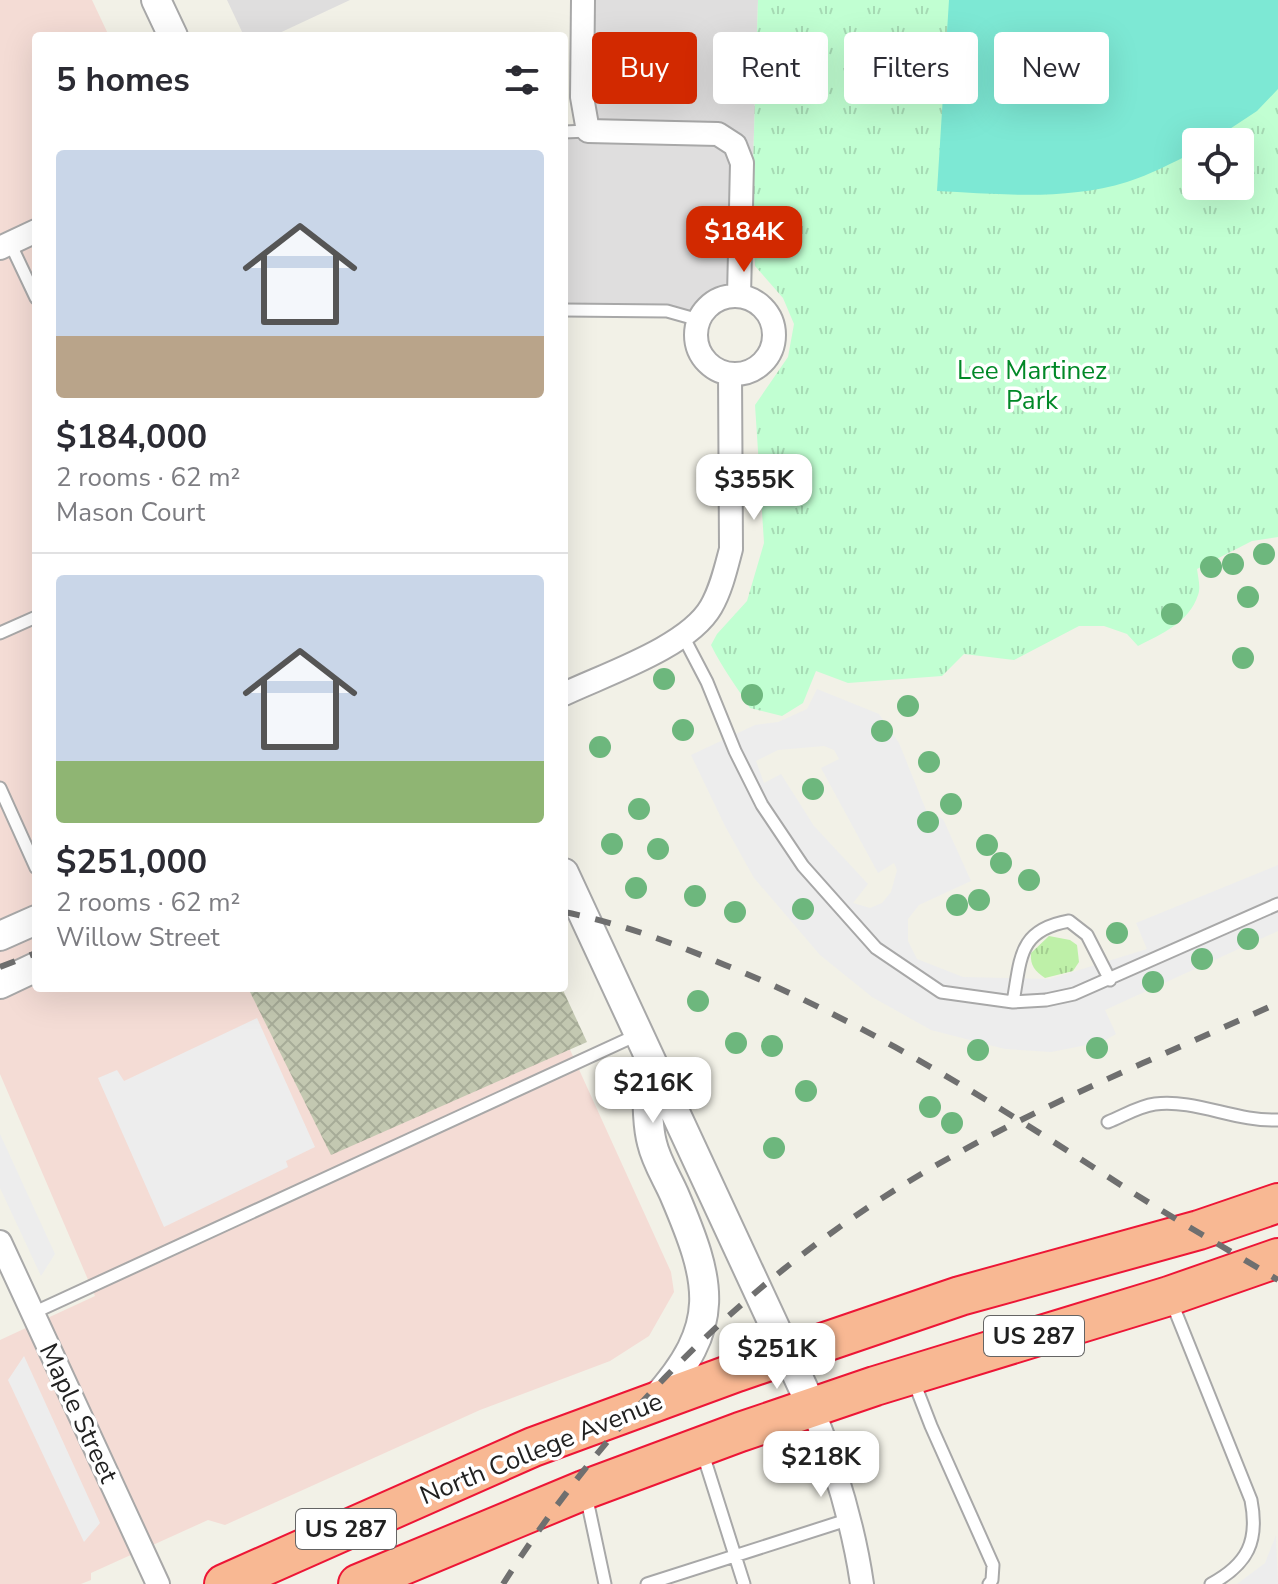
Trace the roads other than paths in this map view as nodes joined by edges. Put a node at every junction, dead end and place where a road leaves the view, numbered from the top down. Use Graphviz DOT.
graph roads {
  1 [pos="156,0"];
  2 [pos="583,0"];
  3 [pos="171,32"];
  4 [pos="588,131"];
  5 [pos="568,132"];
  6 [pos="32,233"];
  7 [pos="5,246"];
  8 [pos="32,291"];
  9 [pos="739,296"];
  10 [pos="568,310"];
  11 [pos="699,320"];
  12 [pos="730,374"];
  13 [pos="32,619"];
  14 [pos="0,633"];
  15 [pos="684,638"];
  16 [pos="568,692"];
  17 [pos="0,788"];
  18 [pos="32,859"];
  19 [pos="568,882"];
  20 [pos="1278,904"];
  21 [pos="32,922"];
  22 [pos="0,936"];
  23 [pos="32,969"];
  24 [pos="1110,980"];
  25 [pos="0,984"];
  26 [pos="1013,1002"];
  27 [pos="642,1040"];
  28 [pos="1278,1120"];
  29 [pos="1108,1122"];
  30 [pos="1278,1203"];
  31 [pos="0,1242"];
  32 [pos="1278,1258"];
  33 [pos="5,1266"];
  34 [pos="1169,1296"];
  35 [pos="33,1313"];
  36 [pos="789,1354"];
  37 [pos="912,1374"];
  38 [pos="653,1402"];
  39 [pos="812,1407"];
  40 [pos="700,1447"];
  41 [pos="584,1490"];
  42 [pos="850,1519"];
  43 [pos="471,1537"];
  44 [pos="735,1557"];
  45 [pos="158,1584"];
  46 [pos="224,1584"];
  47 [pos="358,1584"];
  48 [pos="416,1584"];
  49 [pos="605,1584"];
  50 [pos="647,1584"];
  51 [pos="744,1584"];
  52 [pos="862,1584"];
  53 [pos="989,1584"];
  54 [pos="1211,1584"];
  1 -- 3 [label="street"];
  2 -- 4 [label="street"];
  4 -- 5 [label="lane"];
  4 -- 9 [label="street"];
  6 -- 7 [label="street"];
  7 -- 8 [label="lane"];
  9 -- 11 [label="street"];
  9 -- 12 [label="street"];
  10 -- 11 [label="lane"];
  11 -- 12 [label="street"];
  12 -- 15 [label="street"];
  13 -- 14 [label="lane"];
  15 -- 16 [label="street"];
  15 -- 26 [label="lane"];
  17 -- 18 [label="lane"];
  19 -- 27 [label="street"];
  20 -- 24 [label="lane"];
  21 -- 22 [label="street"];
  23 -- 25 [label="street"];
  24 -- 26 [label="lane"];
  24 -- 26 [label="lane"];
  27 -- 35 [label="lane"];
  27 -- 36 [label="street"];
  27 -- 38 [label="street"];
  28 -- 29 [label="lane"];
  30 -- 36 [label="highway, North College Avenue / US 287"];
  31 -- 33 [label="street, Maple Street"];
  32 -- 34 [label="highway, US 287"];
  33 -- 35 [label="street, Maple Street"];
  34 -- 37 [label="highway, US 287"];
  34 -- 54 [label="lane"];
  35 -- 45 [label="street, Maple Street"];
  36 -- 38 [label="highway, North College Avenue / US 287"];
  36 -- 39 [label="street"];
  37 -- 39 [label="highway, US 287"];
  37 -- 53 [label="lane"];
  38 -- 46 [label="highway, North College Avenue / US 287"];
  39 -- 40 [label="highway, US 287"];
  39 -- 42 [label="street"];
  40 -- 41 [label="highway, US 287"];
  40 -- 44 [label="lane"];
  41 -- 43 [label="highway, US 287"];
  41 -- 49 [label="lane"];
  42 -- 44 [label="lane"];
  42 -- 52 [label="street"];
  43 -- 47 [label="highway, US 287"];
  43 -- 48 [label="highway"];
  44 -- 50 [label="lane"];
  44 -- 51 [label="lane"];
}
